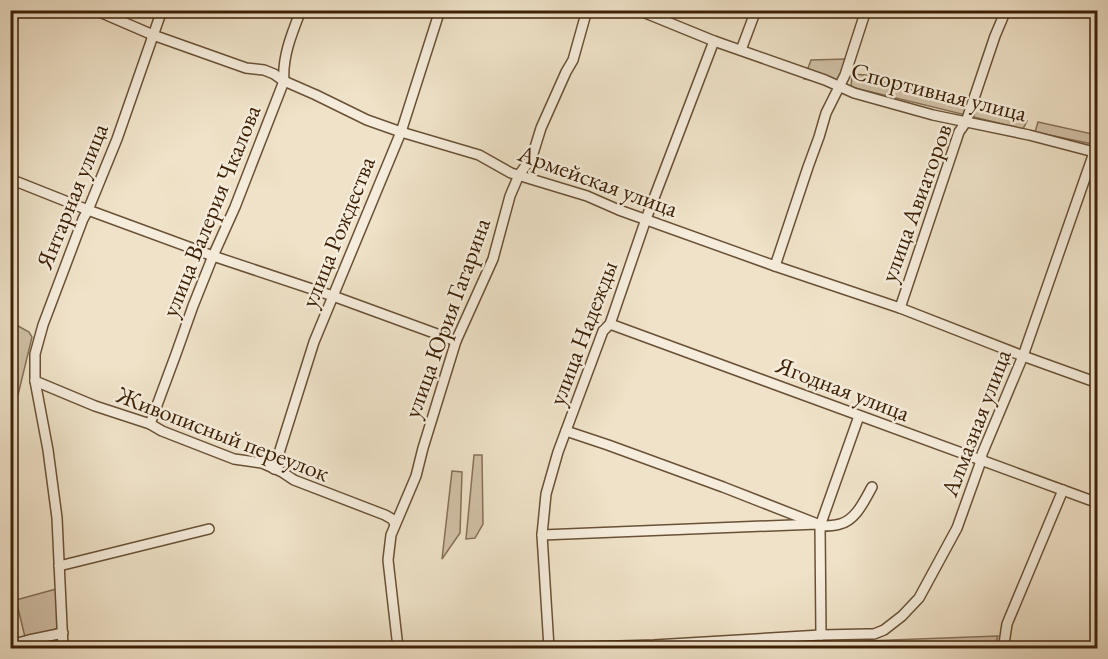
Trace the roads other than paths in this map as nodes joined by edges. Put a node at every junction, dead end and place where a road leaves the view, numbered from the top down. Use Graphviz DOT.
graph roads {
  1 [pos="16,10"];
  2 [pos="91,10"];
  3 [pos="162,10"];
  4 [pos="301,10"];
  5 [pos="440,10"];
  6 [pos="587,10"];
  7 [pos="638,10"];
  8 [pos="756,10"];
  9 [pos="866,10"];
  10 [pos="1006,10"];
  11 [pos="10,25"];
  12 [pos="153,35"];
  13 [pos="714,41"];
  14 [pos="741,50"];
  15 [pos="284,81"];
  16 [pos="839,87"];
  17 [pos="966,122"];
  18 [pos="401,132"];
  19 [pos="1098,141"];
  20 [pos="1095,152"];
  21 [pos="519,175"];
  22 [pos="10,179"];
  23 [pos="88,210"];
  24 [pos="646,219"];
  25 [pos="213,256"];
  26 [pos="775,266"];
  27 [pos="333,296"];
  28 [pos="900,308"];
  29 [pos="610,324"];
  30 [pos="456,341"];
  31 [pos="1023,356"];
  32 [pos="35,381"];
  33 [pos="1098,383"];
  34 [pos="859,416"];
  35 [pos="150,424"];
  36 [pos="566,431"];
  37 [pos="981,461"];
  38 [pos="274,469"];
  39 [pos="872,487"];
  40 [pos="1063,490"];
  41 [pos="1098,503"];
  42 [pos="395,524"];
  43 [pos="819,525"];
  44 [pos="209,529"];
  45 [pos="542,535"];
  46 [pos="59,566"];
  47 [pos="63,633"];
  48 [pos="821,635"];
  49 [pos="1004,644"];
  50 [pos="10,645"];
  51 [pos="1098,646"];
  52 [pos="63,648"];
  53 [pos="398,648"];
  54 [pos="549,648"];
  55 [pos="1091,648"];
  1 -- 11 [label="street"];
  2 -- 12 [label="street, Армейская улица"];
  3 -- 12 [label="street, Янтарная улица"];
  4 -- 15 [label="street, улица Валерия Чкалова"];
  5 -- 18 [label="street, улица Рождества"];
  6 -- 21 [label="street, улица Юрия Гагарина"];
  7 -- 13 [label="street, Спортивная улица"];
  8 -- 14 [label="street"];
  9 -- 16 [label="street"];
  10 -- 17 [label="street, улица Авиаторов"];
  12 -- 15 [label="street, Армейская улица"];
  12 -- 23 [label="street, Янтарная улица"];
  13 -- 14 [label="street, Спортивная улица"];
  13 -- 24 [label="street, улица Надежды"];
  14 -- 16 [label="street, Спортивная улица"];
  15 -- 18 [label="street, Армейская улица"];
  15 -- 25 [label="street, улица Валерия Чкалова"];
  16 -- 17 [label="street, Спортивная улица"];
  16 -- 26 [label="street"];
  17 -- 20 [label="street, Спортивная улица"];
  17 -- 28 [label="street, улица Авиаторов"];
  18 -- 21 [label="street, Армейская улица"];
  18 -- 27 [label="street, улица Рождества"];
  19 -- 20 [label="street, Алмазная улица"];
  20 -- 31 [label="street, Алмазная улица"];
  21 -- 24 [label="street, Армейская улица"];
  21 -- 30 [label="street, улица Юрия Гагарина"];
  22 -- 23 [label="street"];
  23 -- 25 [label="street"];
  23 -- 32 [label="street, Янтарная улица"];
  24 -- 26 [label="street, Армейская улица"];
  24 -- 29 [label="street, улица Надежды"];
  25 -- 27 [label="street"];
  25 -- 35 [label="street, улица Валерия Чкалова"];
  26 -- 28 [label="street, Армейская улица"];
  27 -- 30 [label="street"];
  27 -- 38 [label="street, улица Рождества"];
  28 -- 31 [label="street, Армейская улица"];
  29 -- 34 [label="street, Ягодная улица"];
  29 -- 36 [label="street, улица Надежды"];
  30 -- 42 [label="street, улица Юрия Гагарина"];
  31 -- 33 [label="street, Армейская улица"];
  31 -- 37 [label="street, Алмазная улица"];
  32 -- 35 [label="street, Живописный переулок"];
  32 -- 46 [label="street, Янтарная улица"];
  34 -- 37 [label="street, Ягодная улица"];
  34 -- 43 [label="street"];
  35 -- 38 [label="street, Живописный переулок"];
  36 -- 43 [label="street"];
  36 -- 45 [label="street, улица Надежды"];
  37 -- 40 [label="street, Ягодная улица"];
  37 -- 48 [label="street, Алмазная улица"];
  38 -- 42 [label="street, Живописный переулок"];
  39 -- 43 [label="street"];
  40 -- 41 [label="street, Ягодная улица"];
  40 -- 49 [label="street"];
  42 -- 53 [label="street, улица Юрия Гагарина"];
  43 -- 45 [label="street"];
  43 -- 48 [label="street"];
  44 -- 46 [label="street"];
  45 -- 54 [label="street, улица Надежды"];
  46 -- 47 [label="street, Янтарная улица"];
  47 -- 50 [label="street"];
  47 -- 52 [label="street, Янтарная улица"];
  48 -- 54 [label="street, Алмазная улица"];
  51 -- 55 [label="street"];
}
